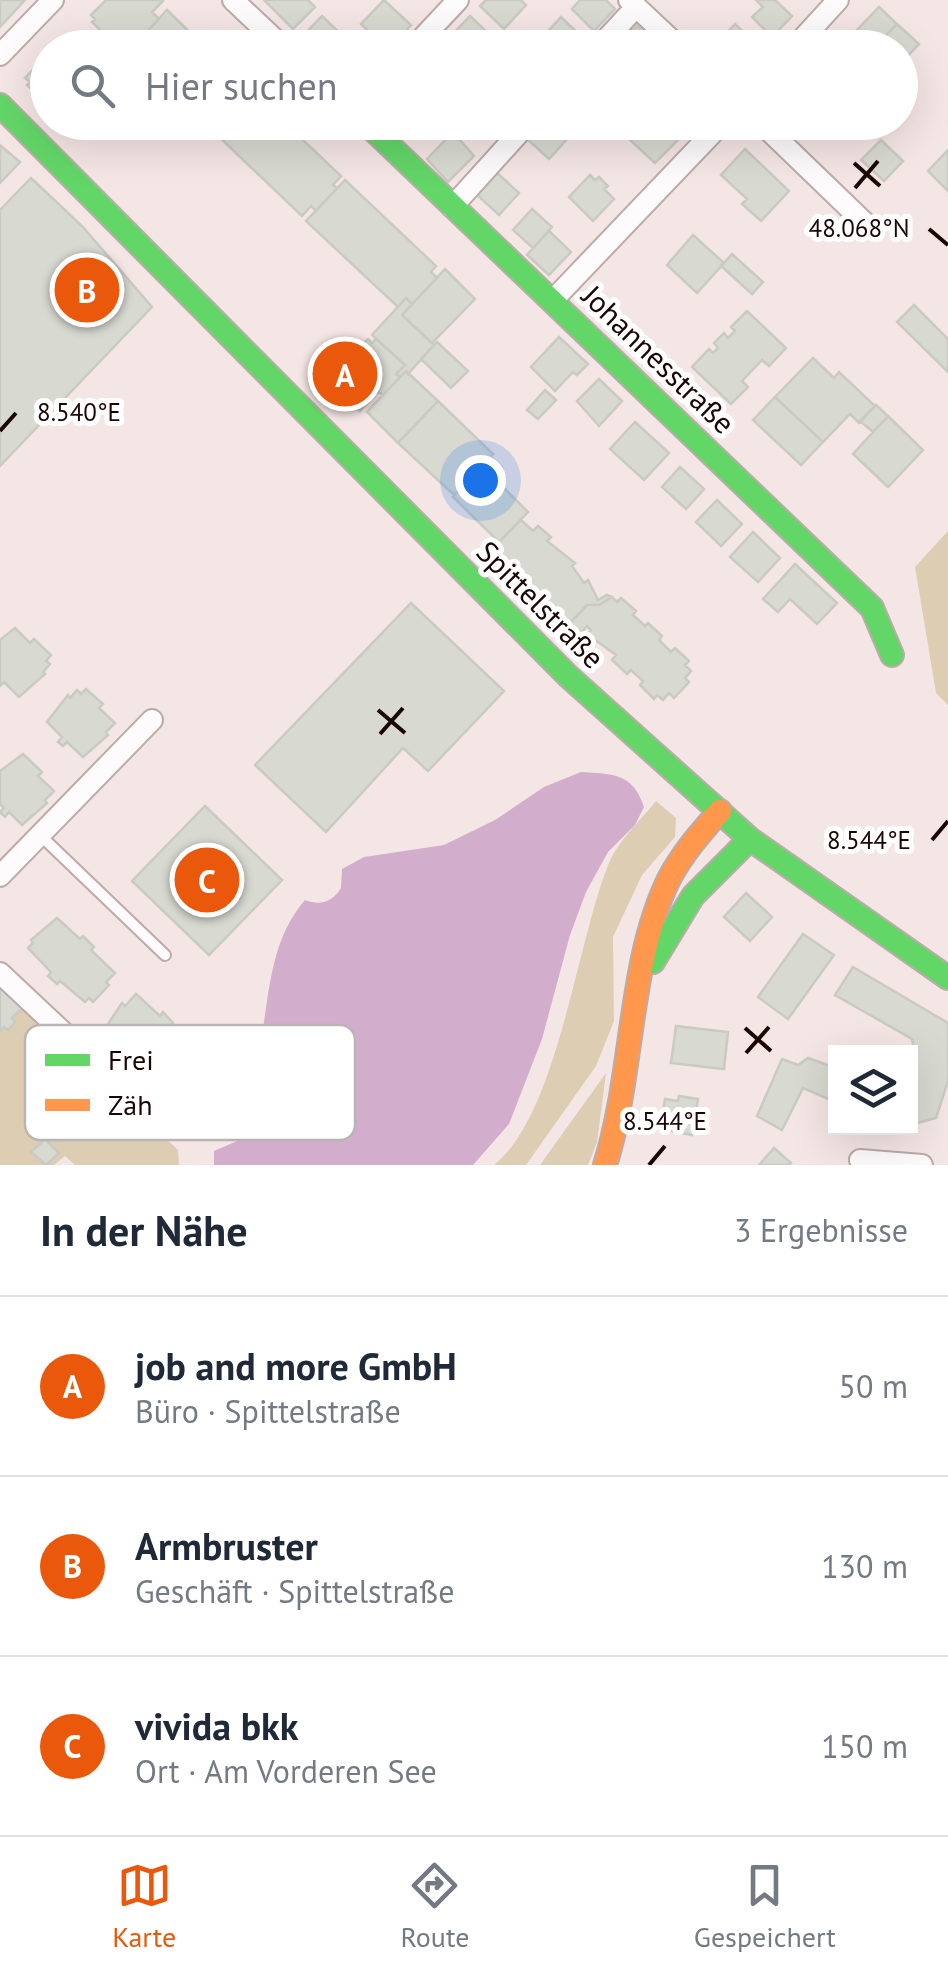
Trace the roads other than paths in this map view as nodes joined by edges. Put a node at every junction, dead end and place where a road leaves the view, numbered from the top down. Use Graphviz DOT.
graph roads {
  1 [pos="53,0"];
  2 [pos="233,0"];
  3 [pos="458,0"];
  4 [pos="838,0"];
  5 [pos="633,3"];
  6 [pos="265,30"];
  7 [pos="430,30"];
  8 [pos="612,30"];
  9 [pos="661,30"];
  10 [pos="810,30"];
  11 [pos="0,55"];
  12 [pos="0,105"];
  13 [pos="30,135"];
  14 [pos="35,140"];
  15 [pos="383,140"];
  16 [pos="513,140"];
  17 [pos="706,140"];
  18 [pos="779,140"];
  19 [pos="452,207"];
  20 [pos="870,228"];
  21 [pos="553,300"];
  22 [pos="892,654"];
  23 [pos="152,720"];
  24 [pos="720,811"];
  25 [pos="40,835"];
  26 [pos="750,839"];
  27 [pos="4,865"];
  28 [pos="165,956"];
  29 [pos="0,972"];
  30 [pos="948,978"];
  31 [pos="642,981"];
  32 [pos="56,1025"];
  33 [pos="860,1160"];
  34 [pos="605,1165"];
  35 [pos="922,1165"];
  1 -- 11 [label="street"];
  2 -- 6 [label="street"];
  3 -- 7 [label="street"];
  4 -- 10 [label="street"];
  5 -- 8 [label="street"];
  5 -- 9 [label="street"];
  12 -- 13 [label="main road, Spittelstraße"];
  14 -- 24 [label="main road, Spittelstraße"];
  15 -- 19 [label="main road, Johannesstraße"];
  16 -- 19 [label="street"];
  17 -- 21 [label="street"];
  18 -- 20 [label="street"];
  19 -- 21 [label="main road, Johannesstraße"];
  21 -- 22 [label="main road, Johannesstraße"];
  23 -- 25 [label="street"];
  24 -- 26 [label="main road, Spittelstraße"];
  24 -- 31 [label="main road"];
  25 -- 27 [label="street"];
  25 -- 28 [label="lane"];
  26 -- 30 [label="main road, Spittelstraße"];
  26 -- 31 [label="main road"];
  29 -- 32 [label="street"];
  31 -- 34 [label="main road"];
  33 -- 35 [label="street"];
}
